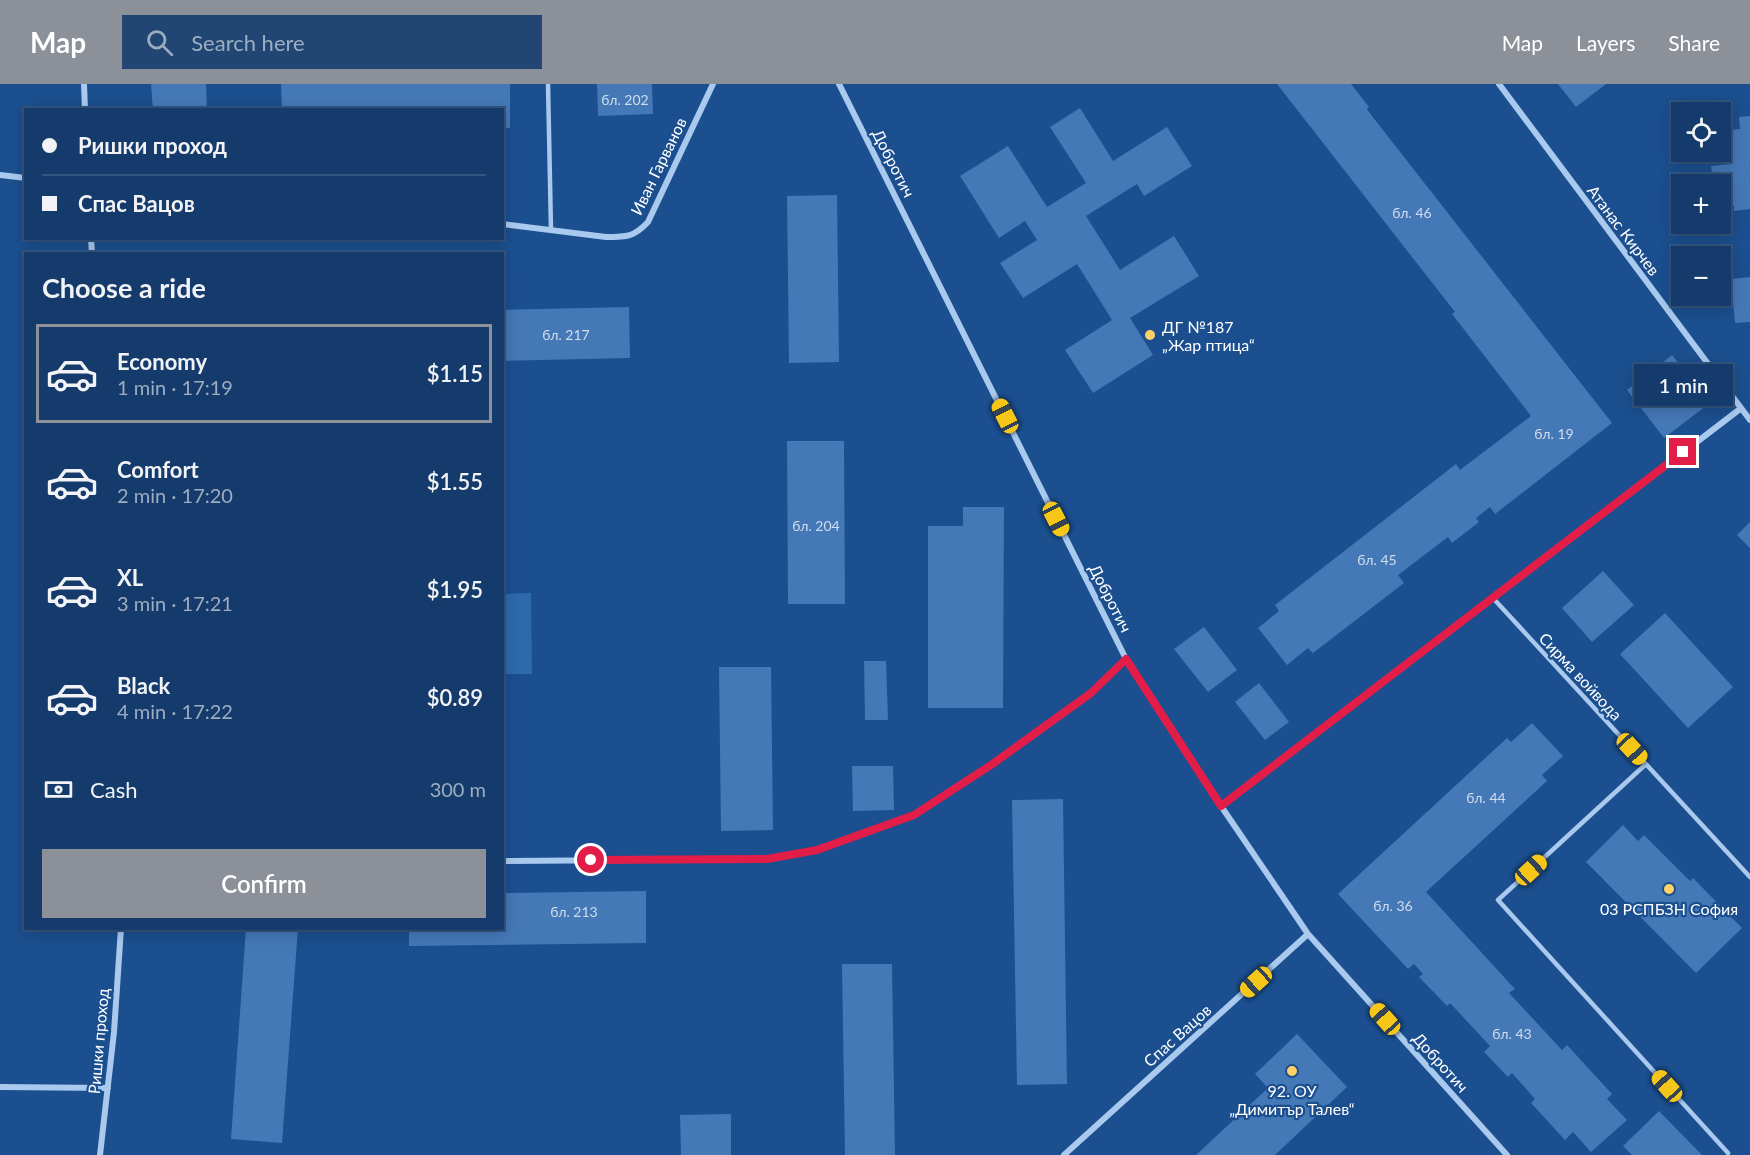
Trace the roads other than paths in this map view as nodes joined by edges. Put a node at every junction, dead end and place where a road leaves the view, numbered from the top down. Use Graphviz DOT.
graph roads {
  1 [pos="84,84"];
  2 [pos="548,84"];
  3 [pos="713,84"];
  4 [pos="839,84"];
  5 [pos="1499,84"];
  6 [pos="85,108"];
  7 [pos="0,175"];
  8 [pos="24,178"];
  9 [pos="504,224"];
  10 [pos="551,229"];
  11 [pos="1740,409"];
  12 [pos="1750,420"];
  13 [pos="1492,597"];
  14 [pos="1126,659"];
  15 [pos="1646,764"];
  16 [pos="1221,806"];
  17 [pos="504,861"];
  18 [pos="1750,877"];
  19 [pos="121,930"];
  20 [pos="1308,934"];
  21 [pos="0,1087"];
  22 [pos="108,1088"];
  23 [pos="1728,1153"];
  24 [pos="100,1155"];
  25 [pos="1064,1155"];
  26 [pos="1507,1155"];
  1 -- 6 [label="street"];
  2 -- 10 [label="lane"];
  3 -- 10 [label="street, Иван Гарванов"];
  4 -- 14 [label="street, Добротич"];
  5 -- 11 [label="street, Атанас Кирчев"];
  7 -- 8 [label="street"];
  9 -- 10 [label="street, Иван Гарванов"];
  11 -- 12 [label="street, Атанас Кирчев"];
  11 -- 13 [label="street"];
  13 -- 15 [label="lane, Сирма войвода"];
  13 -- 16 [label="street"];
  14 -- 16 [label="street, Добротич"];
  14 -- 17 [label="street"];
  15 -- 18 [label="lane, Сирма войвода"];
  15 -- 23 [label="lane"];
  16 -- 20 [label="street, Добротич"];
  19 -- 22 [label="street, Ришки проход"];
  20 -- 25 [label="street, Спас Вацов"];
  20 -- 26 [label="street, Добротич"];
  21 -- 22 [label="street"];
  22 -- 24 [label="street, Ришки проход"];
}
